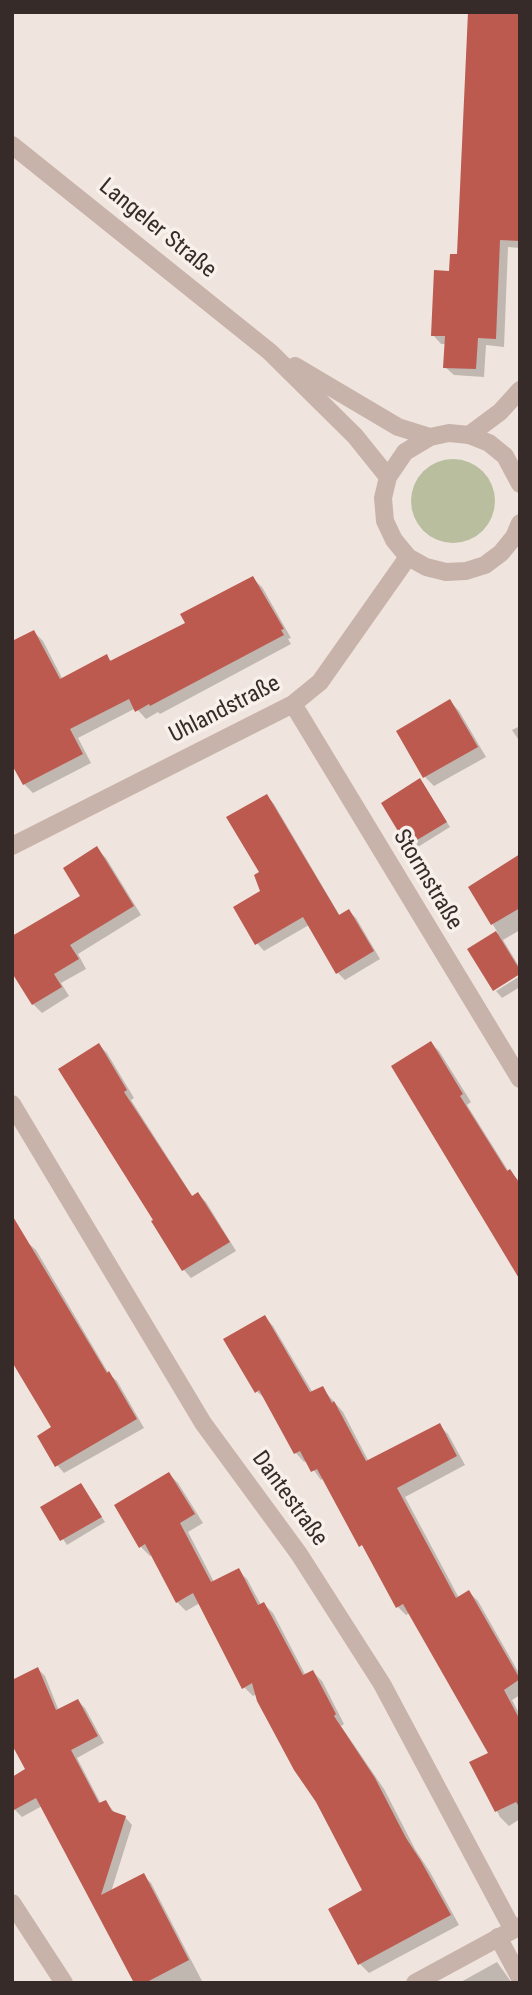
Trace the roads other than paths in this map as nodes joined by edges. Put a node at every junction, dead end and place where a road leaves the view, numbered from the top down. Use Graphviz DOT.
graph roads {
  1 [pos="12,145"];
  2 [pos="271,352"];
  3 [pos="520,390"];
  4 [pos="468,435"];
  5 [pos="430,437"];
  6 [pos="519,475"];
  7 [pos="388,477"];
  8 [pos="518,535"];
  9 [pos="408,557"];
  10 [pos="293,704"];
  11 [pos="12,846"];
  12 [pos="520,1079"];
  13 [pos="12,1104"];
  14 [pos="12,1903"];
  15 [pos="510,1931"];
  16 [pos="520,1978"];
  17 [pos="64,1983"];
  18 [pos="415,1983"];
  1 -- 2 [label="street, Langeler Straße"];
  2 -- 5 [label="street, Langeler Straße"];
  2 -- 7 [label="street, Langeler Straße"];
  3 -- 4 [label="street"];
  4 -- 5 [label="street"];
  4 -- 6 [label="street"];
  5 -- 7 [label="street"];
  7 -- 9 [label="street"];
  8 -- 9 [label="street"];
  9 -- 10 [label="street, Uhlandstraße"];
  10 -- 11 [label="street, Uhlandstraße"];
  10 -- 12 [label="street, Stormstraße"];
  13 -- 15 [label="street, Dantestraße"];
  14 -- 17 [label="street"];
  15 -- 16 [label="street, Dantestraße"];
  15 -- 18 [label="street"];
}
